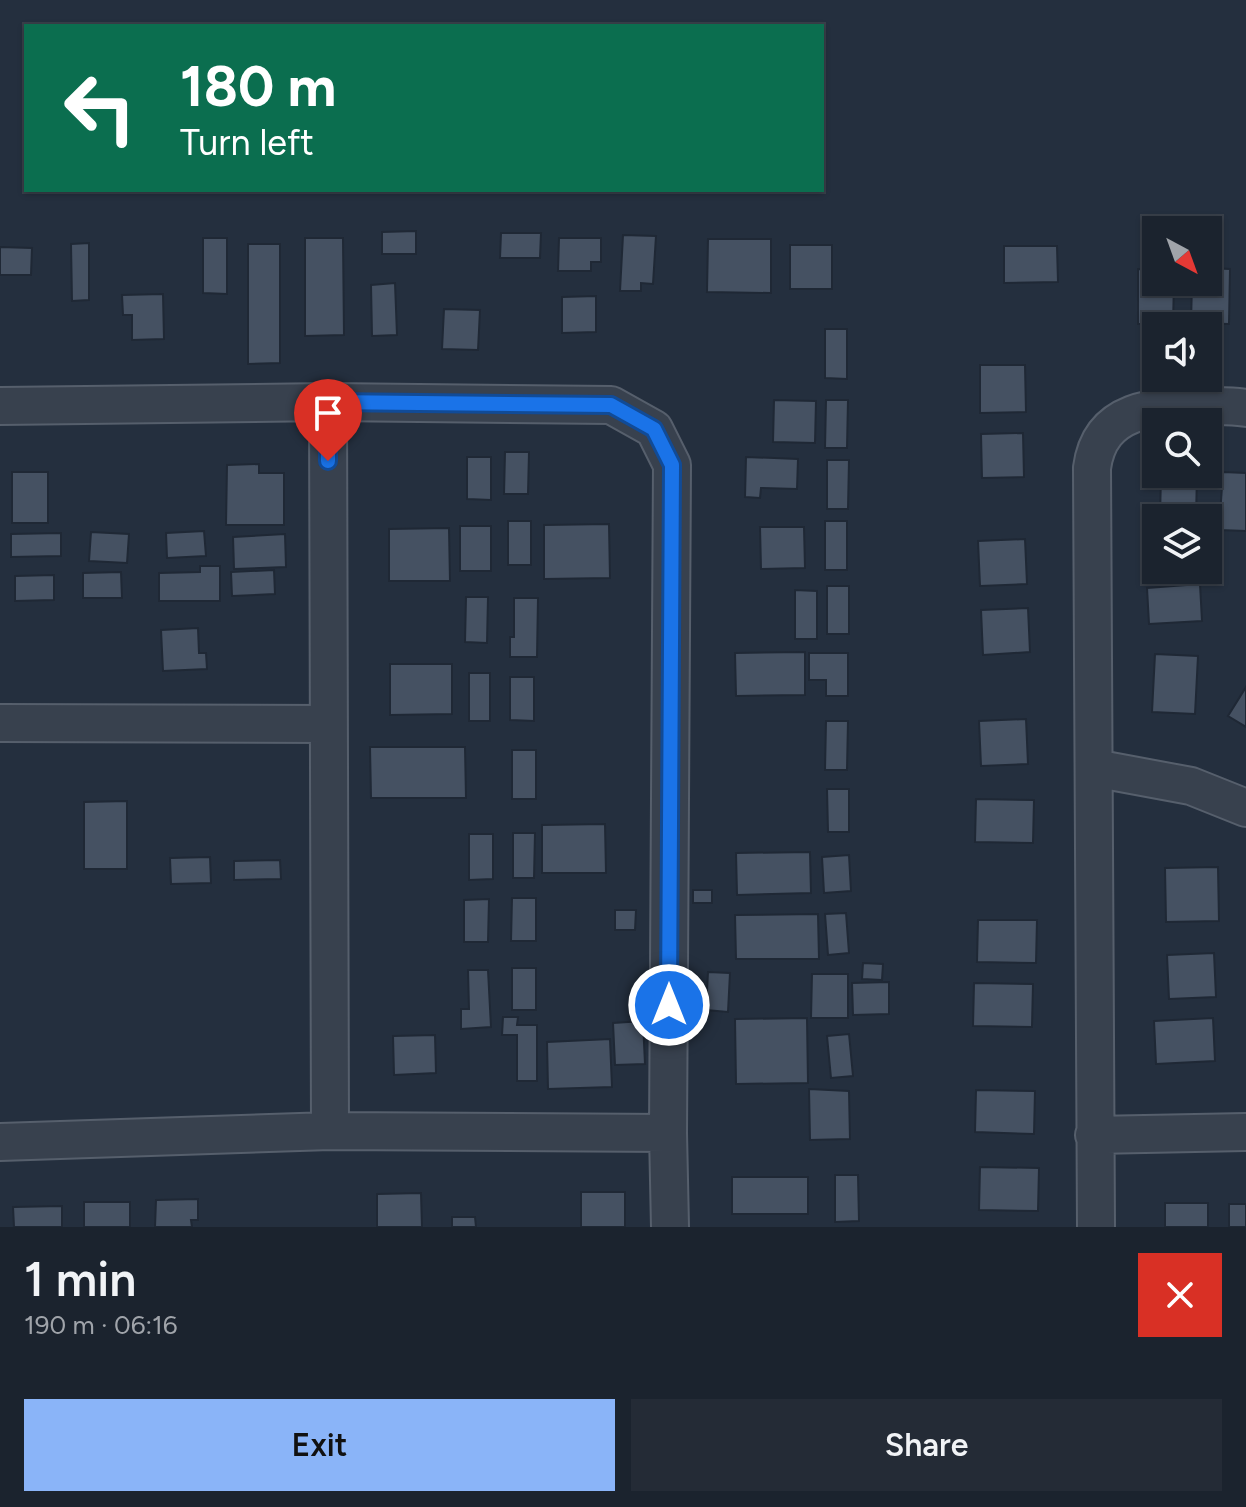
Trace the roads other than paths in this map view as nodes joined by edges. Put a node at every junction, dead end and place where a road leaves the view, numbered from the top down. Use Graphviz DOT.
graph roads {
  1 [pos="328,402"];
  2 [pos="0,406"];
  3 [pos="1246,408"];
  4 [pos="0,723"];
  5 [pos="328,724"];
  6 [pos="1094,768"];
  7 [pos="1246,808"];
  8 [pos="330,1131"];
  9 [pos="1246,1132"];
  10 [pos="668,1133"];
  11 [pos="1094,1135"];
  12 [pos="0,1142"];
  13 [pos="670,1227"];
  14 [pos="1096,1227"];
  1 -- 2 [label="street"];
  1 -- 5 [label="street"];
  1 -- 10 [label="street"];
  3 -- 6 [label="street"];
  4 -- 5 [label="street"];
  5 -- 8 [label="street"];
  6 -- 7 [label="street"];
  6 -- 11 [label="street"];
  8 -- 10 [label="street"];
  8 -- 12 [label="street"];
  9 -- 11 [label="street"];
  10 -- 13 [label="street"];
  11 -- 14 [label="street"];
}
